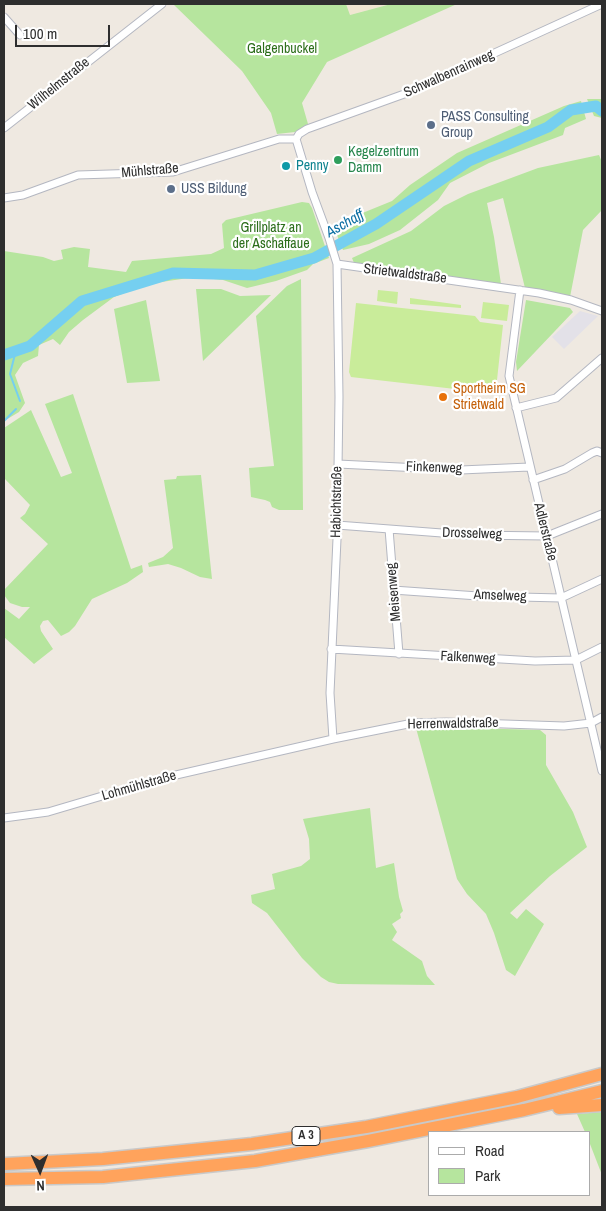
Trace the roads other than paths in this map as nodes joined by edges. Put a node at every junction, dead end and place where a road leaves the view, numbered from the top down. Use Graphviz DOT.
graph roads {
  1 [pos="162,4"];
  2 [pos="602,4"];
  3 [pos="4,17"];
  4 [pos="20,36"];
  5 [pos="4,128"];
  6 [pos="296,139"];
  7 [pos="4,198"];
  8 [pos="337,264"];
  9 [pos="520,290"];
  10 [pos="602,311"];
  11 [pos="602,358"];
  12 [pos="516,408"];
  13 [pos="602,452"];
  14 [pos="338,464"];
  15 [pos="530,467"];
  16 [pos="533,480"];
  17 [pos="602,514"];
  18 [pos="337,526"];
  19 [pos="389,529"];
  20 [pos="547,536"];
  21 [pos="602,579"];
  22 [pos="394,590"];
  23 [pos="561,598"];
  24 [pos="602,648"];
  25 [pos="331,649"];
  26 [pos="399,654"];
  27 [pos="576,660"];
  28 [pos="602,717"];
  29 [pos="591,723"];
  30 [pos="333,739"];
  31 [pos="275,753"];
  32 [pos="602,772"];
  33 [pos="4,818"];
  34 [pos="602,1074"];
  35 [pos="602,1091"];
  36 [pos="602,1105"];
  37 [pos="524,1110"];
  38 [pos="4,1164"];
  39 [pos="4,1179"];
  1 -- 5 [label="street, Wilhelmstraße"];
  2 -- 6 [label="street, Schwalbenrainweg"];
  3 -- 4 [label="street"];
  6 -- 7 [label="street, Mühlstraße"];
  6 -- 8 [label="street"];
  8 -- 9 [label="street, Strietwaldstraße"];
  8 -- 14 [label="street, Habichtstraße"];
  9 -- 10 [label="street, Strietwaldstraße"];
  9 -- 12 [label="street, Adlerstraße"];
  11 -- 12 [label="street"];
  12 -- 15 [label="street, Adlerstraße"];
  13 -- 16 [label="street"];
  14 -- 15 [label="street, Finkenweg"];
  14 -- 18 [label="street, Habichtstraße"];
  15 -- 16 [label="street, Adlerstraße"];
  16 -- 20 [label="street, Adlerstraße"];
  17 -- 20 [label="street, Drosselweg"];
  18 -- 19 [label="street, Drosselweg"];
  18 -- 25 [label="street, Habichtstraße"];
  19 -- 20 [label="street, Drosselweg"];
  19 -- 22 [label="street, Meisenweg"];
  20 -- 23 [label="street, Adlerstraße"];
  21 -- 23 [label="street, Amselweg"];
  22 -- 23 [label="street, Amselweg"];
  22 -- 26 [label="street, Meisenweg"];
  23 -- 27 [label="street, Adlerstraße"];
  24 -- 27 [label="street, Falkenweg"];
  25 -- 26 [label="street, Falkenweg"];
  25 -- 30 [label="street, Habichtstraße"];
  26 -- 27 [label="street, Falkenweg"];
  27 -- 29 [label="street, Adlerstraße"];
  28 -- 29 [label="street, Herrenwaldstraße"];
  29 -- 30 [label="street, Herrenwaldstraße"];
  29 -- 32 [label="street, Adlerstraße"];
  30 -- 31 [label="street, Herrenwaldstraße"];
  31 -- 33 [label="street, Lohmühlstraße"];
  34 -- 38 [label="highway, A 3"];
  35 -- 37 [label="highway, A 3"];
  36 -- 37 [label="highway"];
  37 -- 39 [label="highway, A 3"];
}
